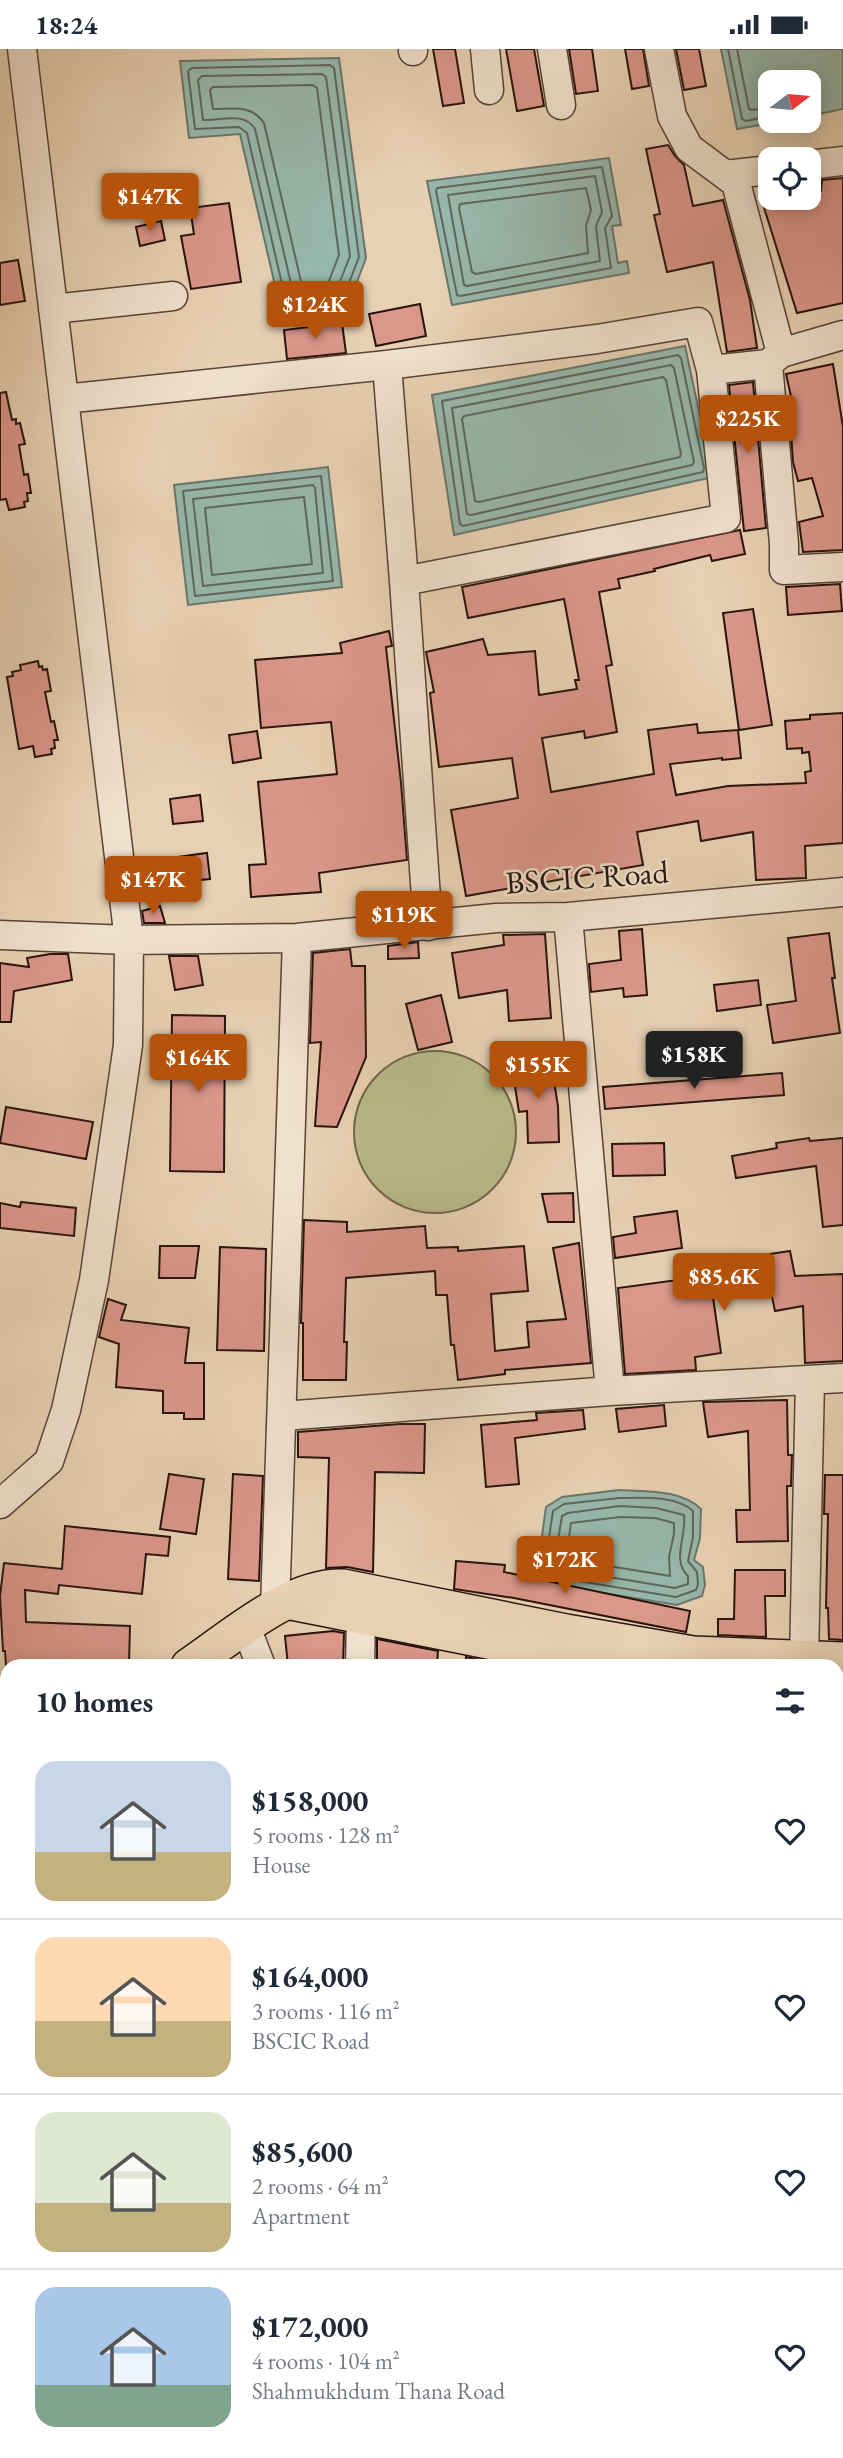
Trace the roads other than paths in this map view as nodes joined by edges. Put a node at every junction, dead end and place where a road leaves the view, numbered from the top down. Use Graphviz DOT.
graph roads {
  1 [pos="22,49"];
  2 [pos="485,49"];
  3 [pos="552,49"];
  4 [pos="659,49"];
  5 [pos="489,90"];
  6 [pos="561,105"];
  7 [pos="843,161"];
  8 [pos="821,164"];
  9 [pos="758,171"];
  10 [pos="725,175"];
  11 [pos="173,296"];
  12 [pos="53,309"];
  13 [pos="843,335"];
  14 [pos="775,358"];
  15 [pos="387,365"];
  16 [pos="711,370"];
  17 [pos="64,399"];
  18 [pos="843,567"];
  19 [pos="404,581"];
  20 [pos="843,892"];
  21 [pos="568,917"];
  22 [pos="428,926"];
  23 [pos="0,935"];
  24 [pos="298,938"];
  25 [pos="129,940"];
  26 [pos="843,1378"];
  27 [pos="810,1380"];
  28 [pos="610,1391"];
  29 [pos="282,1416"];
  30 [pos="0,1504"];
  31 [pos="280,1604"];
  32 [pos="361,1616"];
  33 [pos="246,1627"];
  34 [pos="199,1659"];
  35 [pos="258,1659"];
  36 [pos="360,1659"];
  37 [pos="554,1659"];
  38 [pos="786,1659"];
  39 [pos="804,1659"];
  1 -- 12 [label="street"];
  2 -- 5 [label="street"];
  3 -- 6 [label="street"];
  4 -- 10 [label="street"];
  7 -- 8 [label="street"];
  9 -- 10 [label="street"];
  10 -- 14 [label="street"];
  11 -- 12 [label="street"];
  12 -- 17 [label="street"];
  13 -- 14 [label="street"];
  14 -- 16 [label="street"];
  14 -- 18 [label="street"];
  15 -- 16 [label="street"];
  15 -- 17 [label="street"];
  15 -- 19 [label="street"];
  16 -- 19 [label="street"];
  17 -- 25 [label="street"];
  19 -- 22 [label="street"];
  20 -- 21 [label="street, BSCIC Road"];
  21 -- 22 [label="street, BSCIC Road"];
  21 -- 28 [label="street"];
  22 -- 24 [label="street, BSCIC Road"];
  23 -- 25 [label="street, BSCIC Road"];
  24 -- 25 [label="street, BSCIC Road"];
  24 -- 29 [label="street"];
  25 -- 30 [label="street"];
  26 -- 27 [label="street"];
  27 -- 28 [label="street"];
  27 -- 39 [label="street"];
  28 -- 29 [label="street"];
  29 -- 31 [label="street"];
  31 -- 32 [label="main road"];
  31 -- 33 [label="main road"];
  31 -- 38 [label="main road"];
  32 -- 36 [label="street"];
  32 -- 37 [label="main road"];
  33 -- 34 [label="main road"];
  33 -- 35 [label="street"];
}
